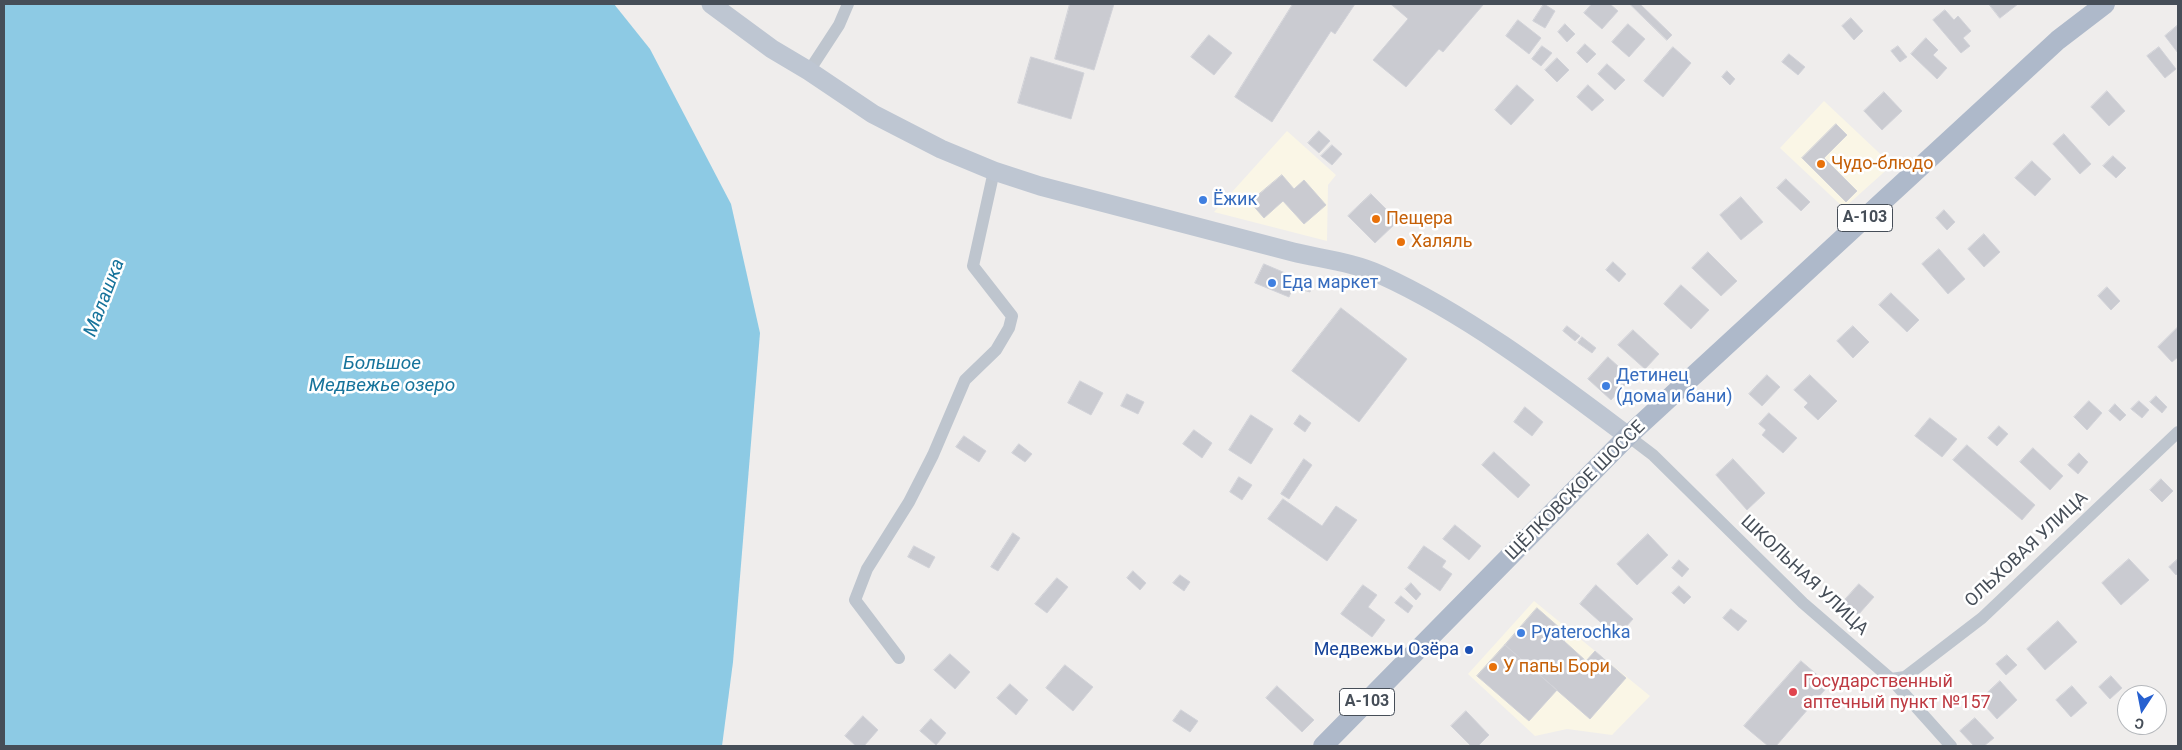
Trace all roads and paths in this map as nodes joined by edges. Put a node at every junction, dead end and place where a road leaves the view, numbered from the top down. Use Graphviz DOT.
graph roads {
  1 [pos="711,4"];
  2 [pos="848,4"];
  3 [pos="2105,4"];
  4 [pos="809,71"];
  5 [pos="994,171"];
  6 [pos="2178,432"];
  7 [pos="1628,436"];
  8 [pos="898,658"];
  9 [pos="1891,679"];
  10 [pos="1323,746"];
  11 [pos="1951,746"];
  1 -- 4 [label="main road"];
  2 -- 4 [label="street"];
  3 -- 7 [label="main road, ЩЁЛКОВСКОЕ ШОССЕ / А-103"];
  4 -- 5 [label="main road"];
  5 -- 7 [label="main road"];
  5 -- 8 [label="street"];
  6 -- 9 [label="street, ОЛЬХОВАЯ УЛИЦА"];
  7 -- 9 [label="street, ШКОЛЬНАЯ УЛИЦА"];
  7 -- 10 [label="main road, ЩЁЛКОВСКОЕ ШОССЕ / А-103"];
  9 -- 11 [label="street, ШКОЛЬНАЯ УЛИЦА"];
}
